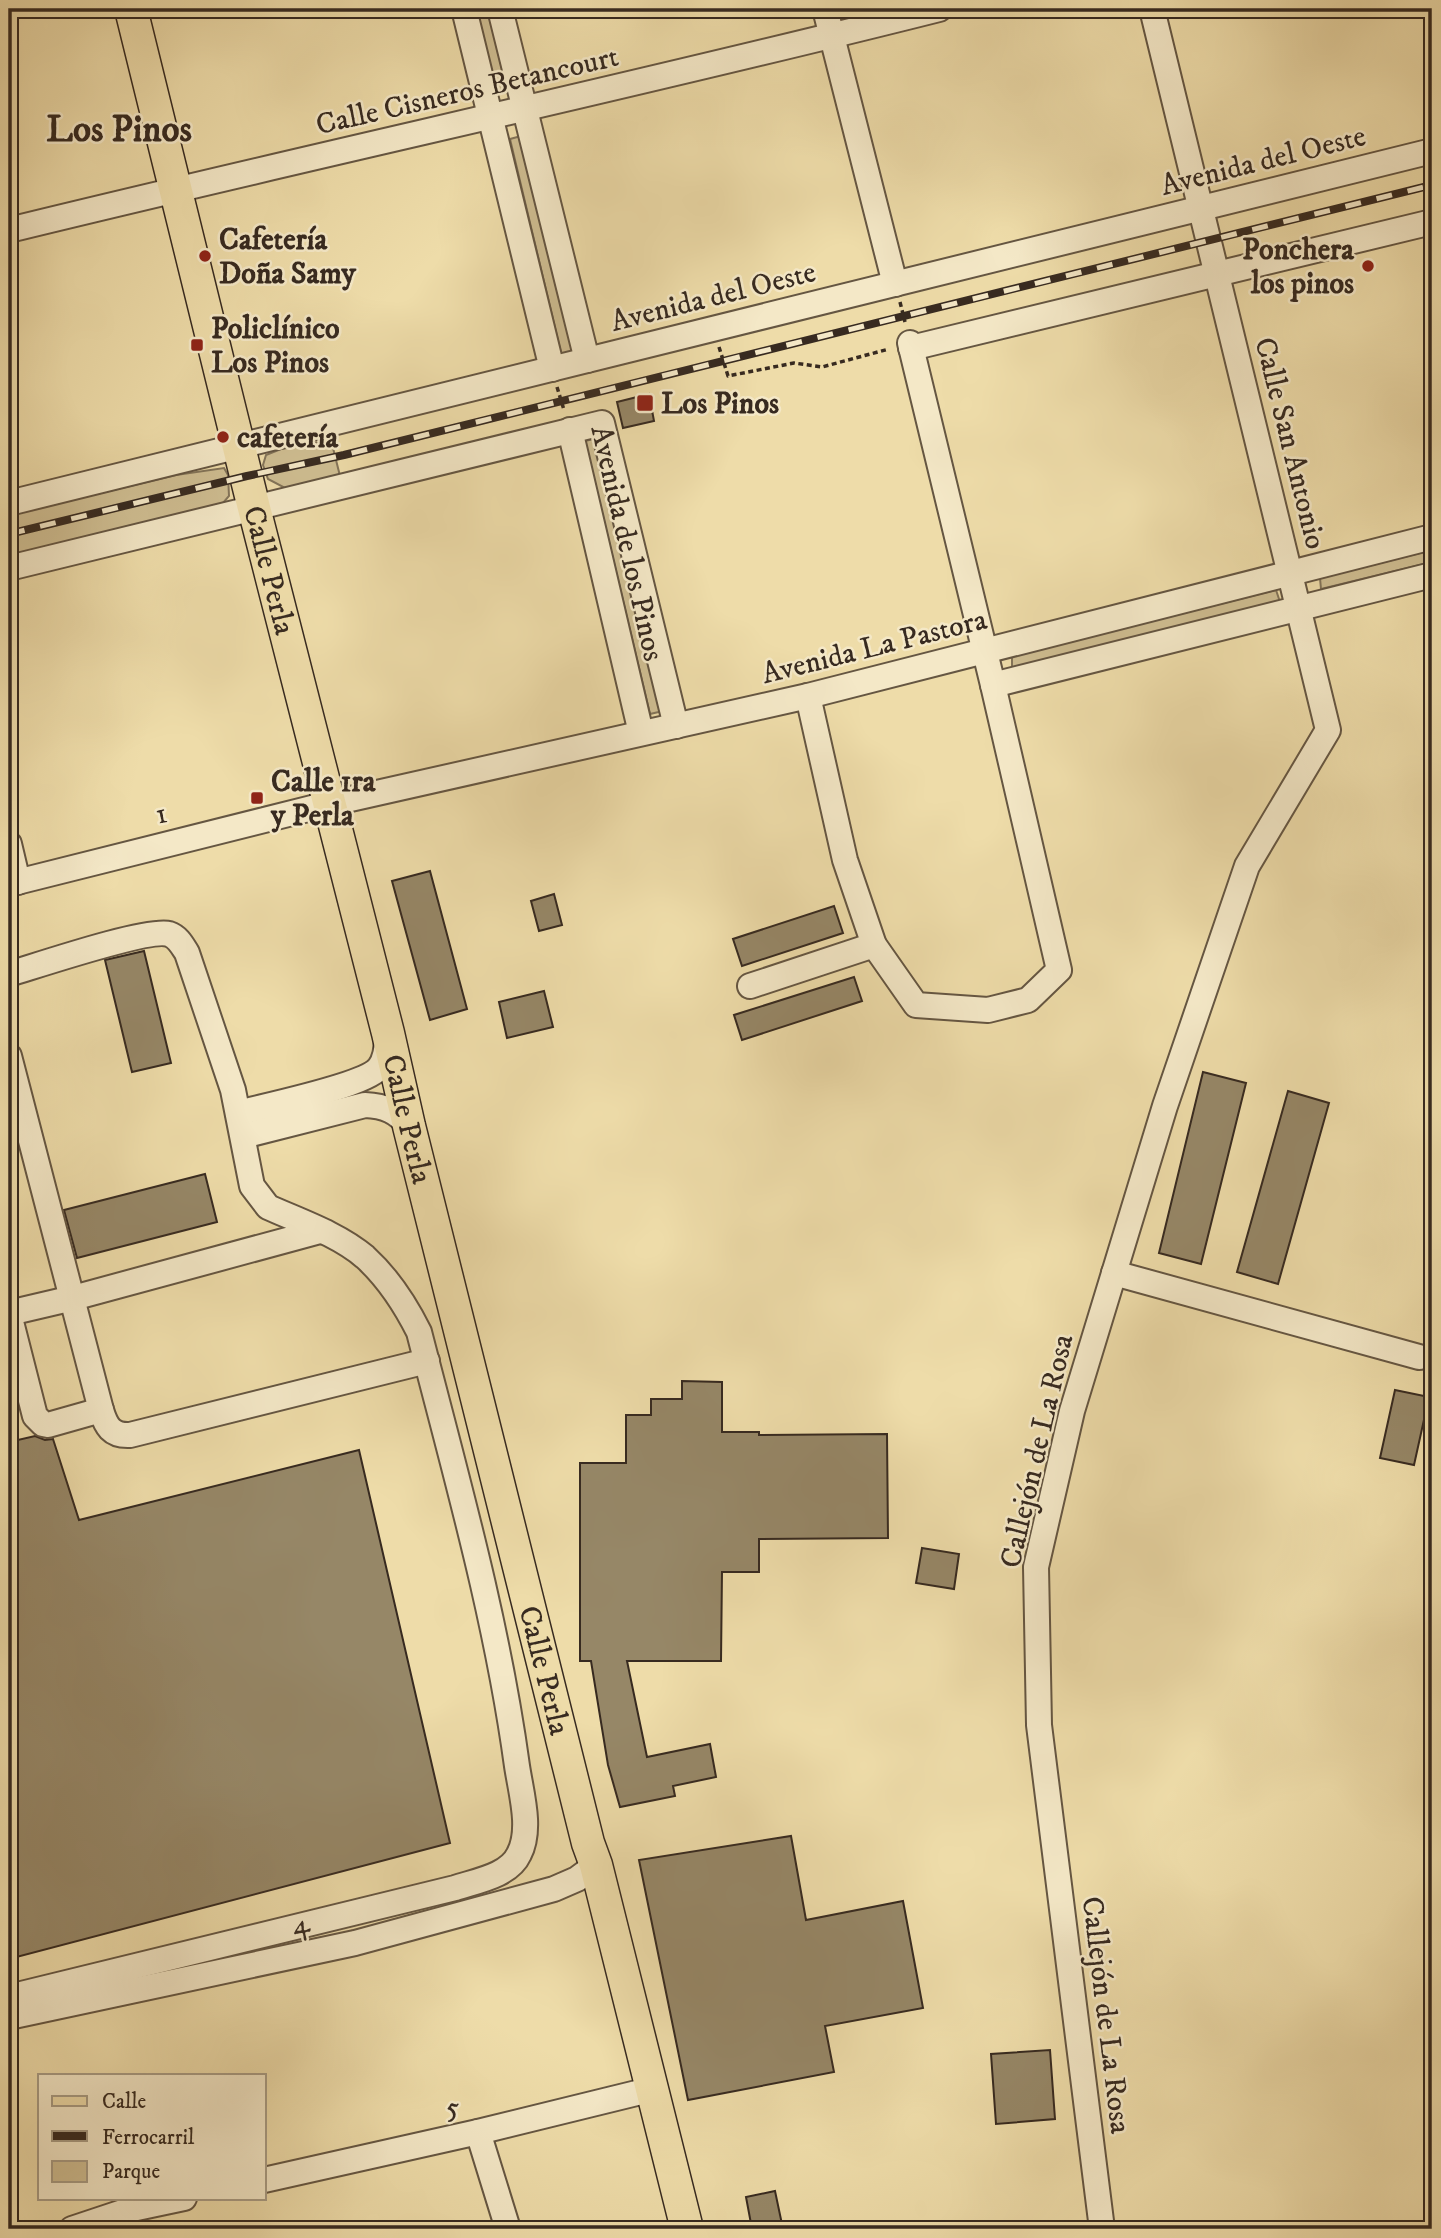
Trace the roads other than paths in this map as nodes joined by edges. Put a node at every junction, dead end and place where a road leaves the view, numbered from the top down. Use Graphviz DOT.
graph roads {
  1 [pos="131,9"];
  2 [pos="464,9"];
  3 [pos="500,9"];
  4 [pos="825,9"];
  5 [pos="939,9"];
  6 [pos="1152,9"];
  7 [pos="832,36"];
  8 [pos="525,110"];
  9 [pos="491,117"];
  10 [pos="1432,151"];
  11 [pos="175,189"];
  12 [pos="1201,208"];
  13 [pos="1432,222"];
  14 [pos="9,230"];
  15 [pos="1217,275"];
  16 [pos="895,284"];
  17 [pos="587,360"];
  18 [pos="552,369"];
  19 [pos="570,430"];
  20 [pos="239,446"];
  21 [pos="9,503"];
  22 [pos="254,508"];
  23 [pos="1432,537"];
  24 [pos="9,568"];
  25 [pos="1290,573"];
  26 [pos="1432,575"];
  27 [pos="1298,608"];
  28 [pos="985,651"];
  29 [pos="993,685"];
  30 [pos="808,696"];
  31 [pos="676,726"];
  32 [pos="1328,730"];
  33 [pos="641,733"];
  34 [pos="328,804"];
  35 [pos="9,845"];
  36 [pos="13,883"];
  37 [pos="874,945"];
  38 [pos="9,974"];
  39 [pos="750,986"];
  40 [pos="388,1033"];
  41 [pos="9,1056"];
  42 [pos="240,1124"];
  43 [pos="409,1126"];
  44 [pos="320,1231"];
  45 [pos="1114,1273"];
  46 [pos="73,1298"];
  47 [pos="9,1313"];
  48 [pos="1419,1357"];
  49 [pos="426,1361"];
  50 [pos="101,1410"];
  51 [pos="596,1865"];
  52 [pos="9,1997"];
  53 [pos="9,2017"];
  54 [pos="653,2089"];
  55 [pos="478,2132"];
  56 [pos="266,2180"];
  57 [pos="175,2200"];
  58 [pos="72,2229"];
  59 [pos="508,2229"];
  60 [pos="687,2229"];
  61 [pos="1102,2229"];
  1 -- 11 [label="main road, Calle Perla"];
  2 -- 9 [label="street"];
  3 -- 8 [label="street"];
  4 -- 7 [label="street"];
  5 -- 7 [label="street, Calle Cisneros Betancourt"];
  6 -- 12 [label="street, Calle San Antonio"];
  7 -- 8 [label="street, Calle Cisneros Betancourt"];
  7 -- 16 [label="street"];
  8 -- 9 [label="street, Calle Cisneros Betancourt"];
  8 -- 17 [label="street"];
  9 -- 11 [label="street, Calle Cisneros Betancourt"];
  9 -- 18 [label="street"];
  10 -- 12 [label="street, Avenida del Oeste"];
  11 -- 14 [label="street, Calle Cisneros Betancourt"];
  11 -- 20 [label="main road, Calle Perla"];
  12 -- 15 [label="street, Calle San Antonio"];
  12 -- 16 [label="street, Avenida del Oeste"];
  13 -- 15 [label="street"];
  15 -- 25 [label="street, Calle San Antonio"];
  15 -- 28 [label="street"];
  16 -- 17 [label="street, Avenida del Oeste"];
  17 -- 18 [label="street, Avenida del Oeste"];
  18 -- 20 [label="street, Avenida del Oeste"];
  19 -- 22 [label="street"];
  19 -- 31 [label="street, Avenida de los Pinos"];
  19 -- 33 [label="street, Avenida de los Pinos"];
  20 -- 21 [label="street, Avenida del Oeste"];
  20 -- 22 [label="main road, Calle Perla"];
  22 -- 24 [label="street"];
  22 -- 34 [label="main road, Calle Perla"];
  23 -- 25 [label="street, Avenida La Pastora"];
  25 -- 27 [label="street, Calle San Antonio"];
  25 -- 28 [label="street, Avenida La Pastora"];
  26 -- 27 [label="street"];
  27 -- 29 [label="street"];
  27 -- 32 [label="street, Calle San Antonio"];
  28 -- 29 [label="street"];
  28 -- 30 [label="street, Avenida La Pastora"];
  29 -- 37 [label="street"];
  30 -- 31 [label="street, Avenida La Pastora"];
  30 -- 37 [label="street"];
  31 -- 33 [label="street, Avenida La Pastora"];
  32 -- 45 [label="street, Callejón de La Rosa"];
  33 -- 34 [label="street, Avenida La Pastora"];
  34 -- 36 [label="street, 1"];
  34 -- 40 [label="main road, Calle Perla"];
  35 -- 36 [label="street"];
  37 -- 39 [label="street"];
  38 -- 42 [label="street"];
  40 -- 42 [label="street"];
  40 -- 43 [label="main road, Calle Perla"];
  41 -- 46 [label="street"];
  42 -- 43 [label="street"];
  42 -- 44 [label="street"];
  43 -- 51 [label="main road, Calle Perla"];
  44 -- 46 [label="street"];
  44 -- 49 [label="street"];
  45 -- 48 [label="street"];
  45 -- 61 [label="street, Callejón de La Rosa"];
  46 -- 47 [label="street"];
  46 -- 50 [label="street"];
  47 -- 50 [label="street"];
  49 -- 50 [label="street"];
  49 -- 52 [label="street"];
  51 -- 53 [label="street, 4"];
  51 -- 54 [label="main road, Calle Perla"];
  54 -- 55 [label="street, 5"];
  54 -- 60 [label="main road, Calle Perla"];
  55 -- 56 [label="street, 5"];
  55 -- 59 [label="street"];
  57 -- 58 [label="street"];
}
